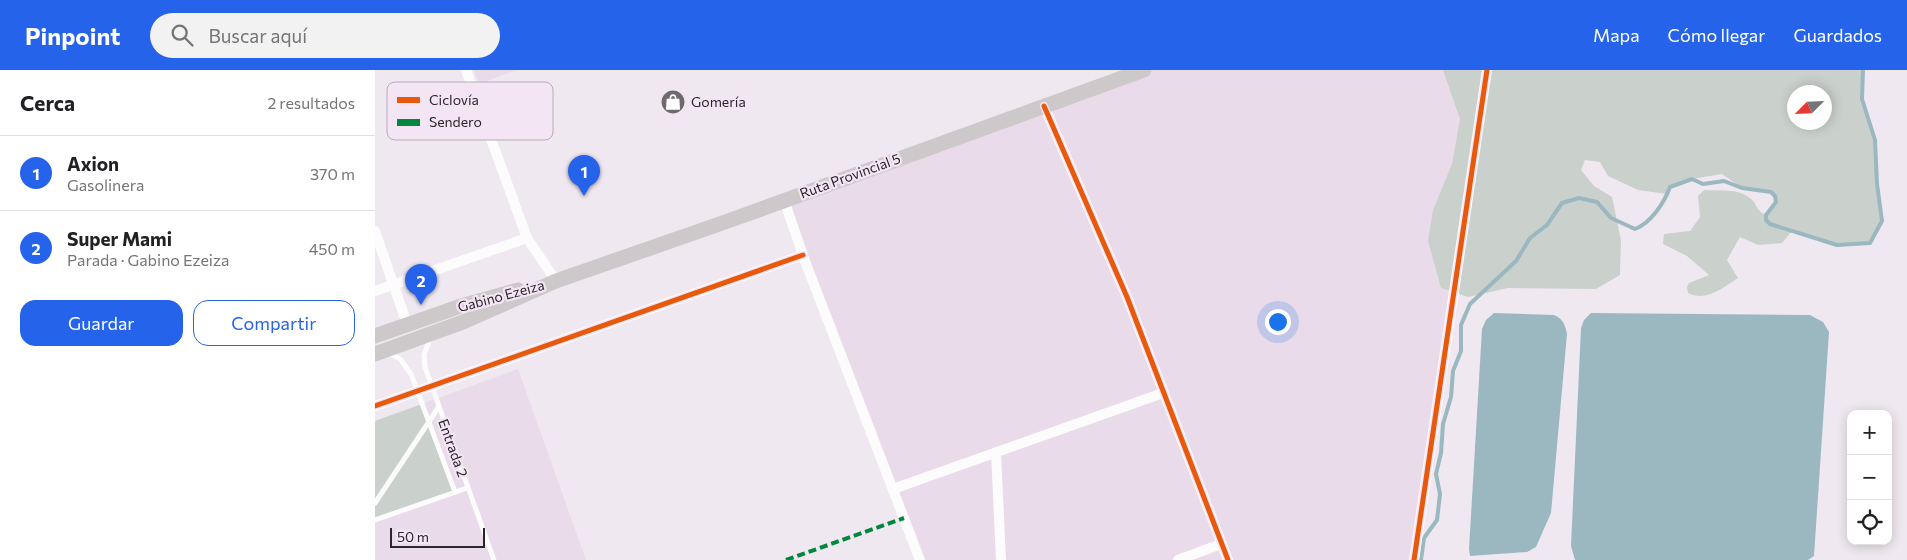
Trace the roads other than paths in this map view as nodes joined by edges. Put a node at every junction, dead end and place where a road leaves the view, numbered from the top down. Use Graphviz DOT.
graph roads {
  1 [pos="466,70"];
  2 [pos="1144,70"];
  3 [pos="1487,70"];
  4 [pos="470,82"];
  5 [pos="1048,104"];
  6 [pos="491,140"];
  7 [pos="784,200"];
  8 [pos="375,231"];
  9 [pos="527,238"];
  10 [pos="803,255"];
  11 [pos="556,281"];
  12 [pos="394,284"];
  13 [pos="375,291"];
  14 [pos="407,324"];
  15 [pos="431,335"];
  16 [pos="375,336"];
  17 [pos="379,352"];
  18 [pos="431,386"];
  19 [pos="417,391"];
  20 [pos="1163,393"];
  21 [pos="375,406"];
  22 [pos="438,408"];
  23 [pos="429,422"];
  24 [pos="995,453"];
  25 [pos="467,488"];
  26 [pos="893,490"];
  27 [pos="455,492"];
  28 [pos="375,503"];
  29 [pos="375,520"];
  30 [pos="1221,544"];
  31 [pos="494,560"];
  32 [pos="920,560"];
  33 [pos="1001,560"];
  34 [pos="1178,560"];
  35 [pos="1228,560"];
  36 [pos="1414,560"];
  1 -- 4 [label="street"];
  2 -- 5 [label="main road, Ruta Provincial 5"];
  3 -- 36 [label="street"];
  5 -- 7 [label="main road, Ruta Provincial 5"];
  5 -- 20 [label="street"];
  6 -- 9 [label="street"];
  7 -- 10 [label="street"];
  7 -- 11 [label="main road, Ruta Provincial 5"];
  8 -- 12 [label="street"];
  9 -- 11 [label="street"];
  9 -- 12 [label="street"];
  10 -- 18 [label="street"];
  10 -- 26 [label="street"];
  11 -- 14 [label="main road, Gabino Ezeiza"];
  11 -- 15 [label="main road, Gabino Ezeiza"];
  12 -- 13 [label="street"];
  12 -- 14 [label="street"];
  14 -- 16 [label="main road, Gabino Ezeiza"];
  15 -- 17 [label="main road, Gabino Ezeiza"];
  15 -- 18 [label="lane, Entrada 2"];
  17 -- 19 [label="lane, Entrada 2"];
  18 -- 19 [label="street"];
  18 -- 22 [label="lane, Entrada 2"];
  19 -- 21 [label="street"];
  19 -- 23 [label="lane, Entrada 2"];
  20 -- 24 [label="street"];
  20 -- 30 [label="street"];
  22 -- 23 [label="lane"];
  22 -- 25 [label="lane, Entrada 2"];
  23 -- 27 [label="lane, Entrada 2"];
  23 -- 28 [label="lane"];
  24 -- 26 [label="street"];
  24 -- 33 [label="street"];
  25 -- 27 [label="lane"];
  25 -- 31 [label="lane, Entrada 2"];
  26 -- 32 [label="street"];
  27 -- 29 [label="lane"];
  30 -- 34 [label="street"];
  30 -- 35 [label="street"];
}
